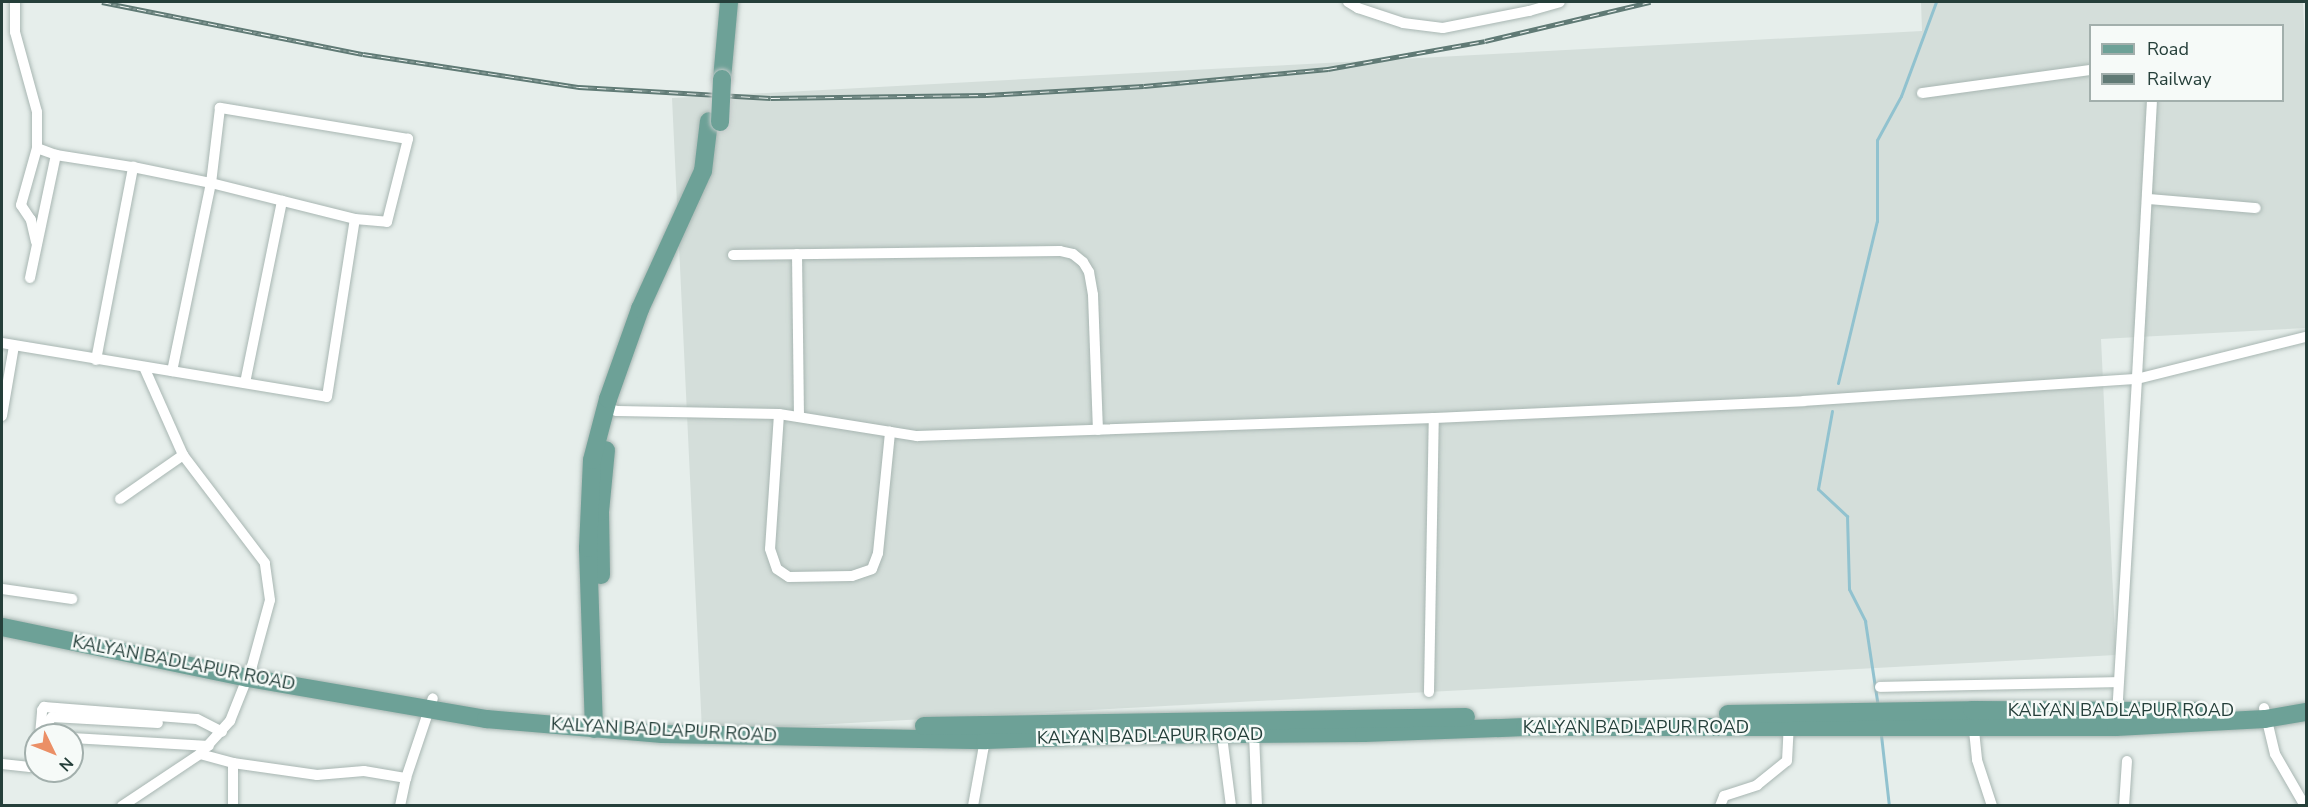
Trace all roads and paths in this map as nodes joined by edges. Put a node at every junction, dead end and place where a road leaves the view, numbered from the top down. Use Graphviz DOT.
graph roads {
  1 [pos="15,2"];
  2 [pos="718,2"];
  3 [pos="729,2"];
  4 [pos="1348,2"];
  5 [pos="1560,2"];
  6 [pos="2089,70"];
  7 [pos="717,79"];
  8 [pos="1922,93"];
  9 [pos="2152,102"];
  10 [pos="37,148"];
  11 [pos="56,155"];
  12 [pos="133,167"];
  13 [pos="211,183"];
  14 [pos="2148,199"];
  15 [pos="282,201"];
  16 [pos="2256,208"];
  17 [pos="356,219"];
  18 [pos="37,245"];
  19 [pos="797,254"];
  20 [pos="733,255"];
  21 [pos="30,278"];
  22 [pos="2307,337"];
  23 [pos="2,343"];
  24 [pos="14,346"];
  25 [pos="96,360"];
  26 [pos="144,367"];
  27 [pos="172,371"];
  28 [pos="2137,380"];
  29 [pos="245,383"];
  30 [pos="611,409"];
  31 [pos="779,414"];
  32 [pos="2,416"];
  33 [pos="799,417"];
  34 [pos="1434,418"];
  35 [pos="1098,430"];
  36 [pos="890,432"];
  37 [pos="183,454"];
  38 [pos="120,499"];
  39 [pos="2,589"];
  40 [pos="72,599"];
  41 [pos="2,616"];
  42 [pos="2,627"];
  43 [pos="250,672"];
  44 [pos="2118,682"];
  45 [pos="1880,687"];
  46 [pos="1429,692"];
  47 [pos="2307,701"];
  48 [pos="431,703"];
  49 [pos="2307,712"];
  50 [pos="2264,713"];
  51 [pos="1972,717"];
  52 [pos="2116,719"];
  53 [pos="95,720"];
  54 [pos="1788,720"];
  55 [pos="41,723"];
  56 [pos="48,723"];
  57 [pos="146,723"];
  58 [pos="171,724"];
  59 [pos="599,724"];
  60 [pos="1330,726"];
  61 [pos="1221,727"];
  62 [pos="222,732"];
  63 [pos="930,733"];
  64 [pos="1254,734"];
  65 [pos="84,739"];
  66 [pos="94,739"];
  67 [pos="985,740"];
  68 [pos="144,741"];
  69 [pos="204,750"];
  70 [pos="2127,761"];
  71 [pos="233,763"];
  72 [pos="2,764"];
  73 [pos="24,766"];
  74 [pos="406,778"];
  75 [pos="122,806"];
  76 [pos="233,806"];
  77 [pos="400,806"];
  78 [pos="973,806"];
  79 [pos="1231,806"];
  80 [pos="1257,806"];
  81 [pos="1720,806"];
  82 [pos="1992,806"];
  83 [pos="2124,806"];
  84 [pos="2305,806"];
  1 -- 10 [label="street"];
  2 -- 7 [label="main road"];
  3 -- 7 [label="main road"];
  4 -- 5 [label="street"];
  6 -- 8 [label="street"];
  7 -- 30 [label="main road, bridge"];
  9 -- 14 [label="street"];
  10 -- 11 [label="street"];
  10 -- 18 [label="street"];
  11 -- 12 [label="street"];
  11 -- 18 [label="street"];
  12 -- 13 [label="street"];
  12 -- 25 [label="street"];
  13 -- 15 [label="street"];
  13 -- 17 [label="street"];
  13 -- 27 [label="street"];
  14 -- 16 [label="street"];
  14 -- 28 [label="street"];
  15 -- 17 [label="street"];
  15 -- 29 [label="street"];
  17 -- 29 [label="street"];
  18 -- 21 [label="street"];
  19 -- 20 [label="street"];
  19 -- 33 [label="street"];
  19 -- 35 [label="street"];
  22 -- 28 [label="street"];
  23 -- 24 [label="street"];
  24 -- 25 [label="street"];
  24 -- 32 [label="street"];
  25 -- 26 [label="street"];
  26 -- 27 [label="street"];
  26 -- 37 [label="street"];
  27 -- 29 [label="street"];
  28 -- 34 [label="street"];
  28 -- 44 [label="street"];
  30 -- 31 [label="street"];
  30 -- 59 [label="main road"];
  31 -- 33 [label="street"];
  31 -- 36 [label="street"];
  33 -- 36 [label="street"];
  34 -- 35 [label="street"];
  34 -- 46 [label="street"];
  35 -- 36 [label="street"];
  37 -- 38 [label="street"];
  37 -- 43 [label="street"];
  39 -- 40 [label="street"];
  41 -- 43 [label="main road, KALYAN BADLAPUR ROAD"];
  42 -- 43 [label="main road, KALYAN BADLAPUR ROAD"];
  43 -- 48 [label="main road, KALYAN BADLAPUR ROAD"];
  43 -- 62 [label="street"];
  44 -- 45 [label="street"];
  44 -- 52 [label="street"];
  47 -- 50 [label="main road, KALYAN BADLAPUR ROAD"];
  48 -- 59 [label="main road, KALYAN BADLAPUR ROAD"];
  48 -- 74 [label="street"];
  49 -- 50 [label="main road, KALYAN BADLAPUR ROAD"];
  50 -- 52 [label="main road, KALYAN BADLAPUR ROAD"];
  50 -- 84 [label="street"];
  51 -- 52 [label="main road, KALYAN BADLAPUR ROAD"];
  51 -- 54 [label="main road, KALYAN BADLAPUR ROAD"];
  51 -- 82 [label="street"];
  53 -- 56 [label="street"];
  53 -- 57 [label="street"];
  53 -- 66 [label="street"];
  54 -- 60 [label="main road, KALYAN BADLAPUR ROAD"];
  54 -- 81 [label="street"];
  55 -- 62 [label="street"];
  57 -- 58 [label="street"];
  57 -- 68 [label="street"];
  59 -- 63 [label="main road, KALYAN BADLAPUR ROAD"];
  60 -- 61 [label="main road, KALYAN BADLAPUR ROAD"];
  60 -- 64 [label="main road, KALYAN BADLAPUR ROAD"];
  61 -- 63 [label="main road, KALYAN BADLAPUR ROAD"];
  61 -- 64 [label="main road, KALYAN BADLAPUR ROAD"];
  61 -- 67 [label="main road, KALYAN BADLAPUR ROAD"];
  61 -- 79 [label="street"];
  62 -- 69 [label="street"];
  63 -- 67 [label="main road, KALYAN BADLAPUR ROAD"];
  64 -- 80 [label="street"];
  65 -- 66 [label="street"];
  66 -- 68 [label="street"];
  67 -- 78 [label="street"];
  68 -- 69 [label="street"];
  69 -- 71 [label="street"];
  69 -- 75 [label="street"];
  70 -- 83 [label="street"];
  71 -- 74 [label="street"];
  71 -- 76 [label="street"];
  72 -- 73 [label="street"];
  74 -- 77 [label="street"];
}
